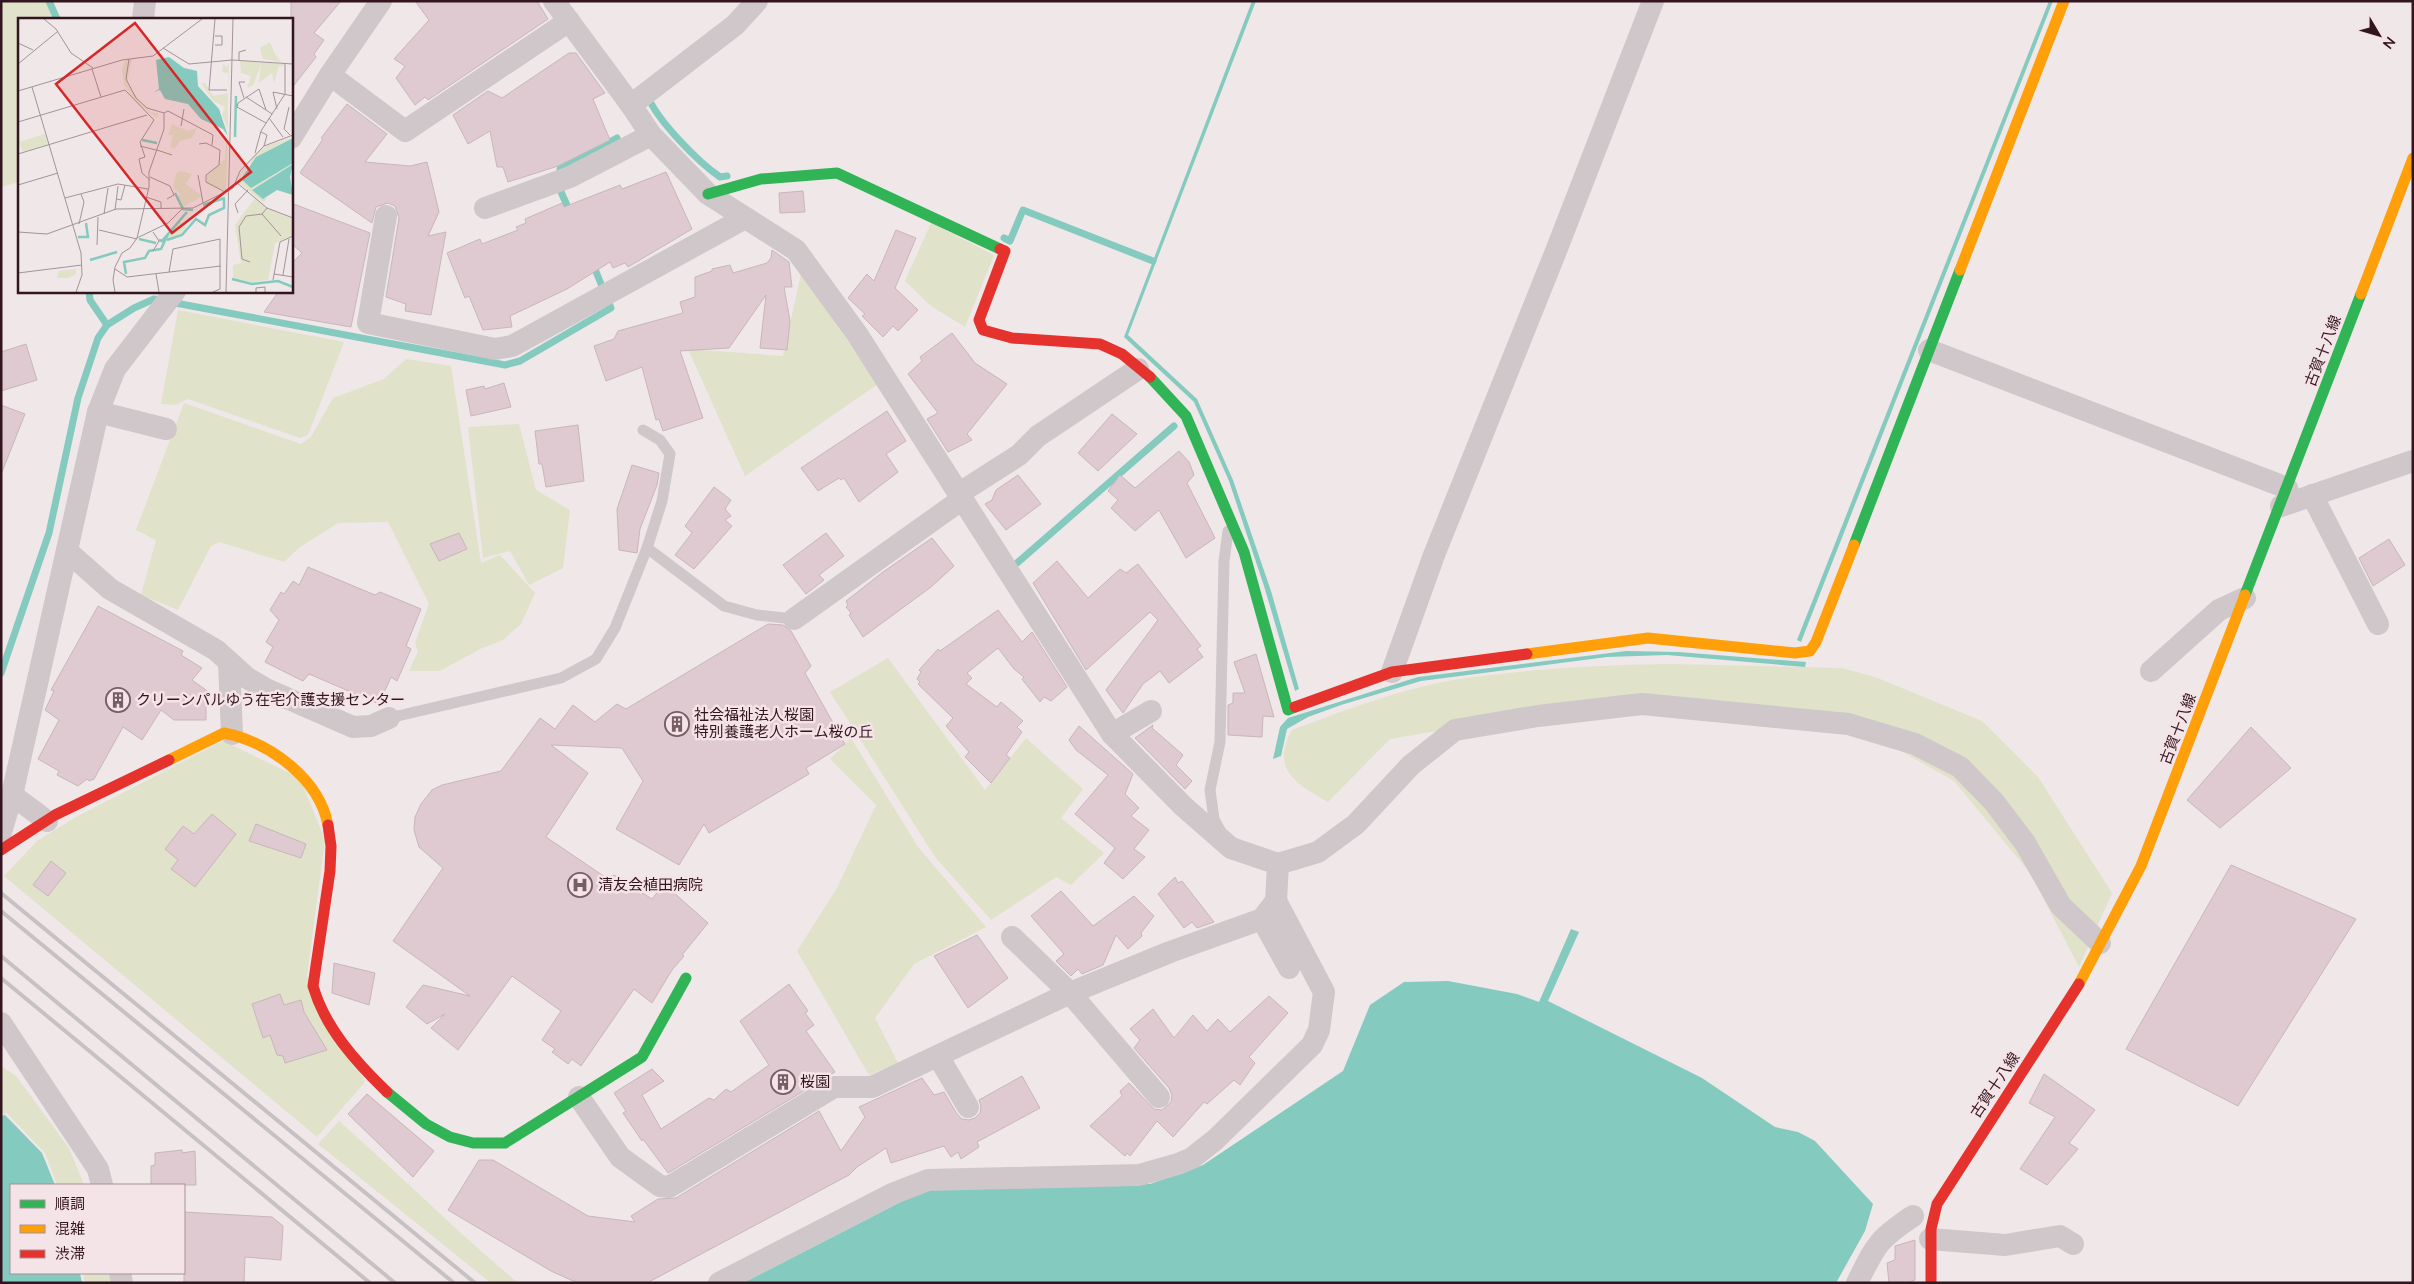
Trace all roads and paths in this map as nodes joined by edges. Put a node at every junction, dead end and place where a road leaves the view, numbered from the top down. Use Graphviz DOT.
graph roads {
  1 [pos="145,1"];
  2 [pos="380,1"];
  3 [pos="554,1"];
  4 [pos="757,1"];
  5 [pos="1653,1"];
  6 [pos="2064,1"];
  7 [pos="144,18"];
  8 [pos="569,21"];
  9 [pos="330,75"];
  10 [pos="631,105"];
  11 [pos="292,136"];
  12 [pos="651,136"];
  13 [pos="2413,158"];
  14 [pos="708,194"];
  15 [pos="485,208"];
  16 [pos="386,216"];
  17 [pos="745,218"];
  18 [pos="173,292"];
  19 [pos="1929,350"];
  20 [pos="1138,369"];
  21 [pos="98,412"];
  22 [pos="166,428"];
  23 [pos="643,430"];
  24 [pos="2413,461"];
  25 [pos="2312,495"];
  26 [pos="960,497"];
  27 [pos="2284,497"];
  28 [pos="1230,520"];
  29 [pos="646,548"];
  30 [pos="67,551"];
  31 [pos="2245,598"];
  32 [pos="794,619"];
  33 [pos="2378,624"];
  34 [pos="229,662"];
  35 [pos="2151,671"];
  36 [pos="1392,672"];
  37 [pos="1151,711"];
  38 [pos="390,718"];
  39 [pos="232,734"];
  40 [pos="1112,734"];
  41 [pos="12,795"];
  42 [pos="47,821"];
  43 [pos="1,832"];
  44 [pos="1231,848"];
  45 [pos="1,850"];
  46 [pos="1278,864"];
  47 [pos="1276,901"];
  48 [pos="1262,920"];
  49 [pos="1012,937"];
  50 [pos="2100,942"];
  51 [pos="1289,968"];
  52 [pos="686,978"];
  53 [pos="1070,993"];
  54 [pos="1,1023"];
  55 [pos="8,1049"];
  56 [pos="938,1056"];
  57 [pos="579,1097"];
  58 [pos="1159,1097"];
  59 [pos="968,1107"];
  60 [pos="102,1184"];
  61 [pos="1913,1216"];
  62 [pos="1930,1239"];
  63 [pos="2073,1244"];
  64 [pos="719,1283"];
  65 [pos="1857,1283"];
  66 [pos="1931,1283"];
  1 -- 7 [label="street"];
  2 -- 9 [label="street"];
  3 -- 8 [label="street"];
  4 -- 10 [label="street"];
  5 -- 36 [label="street"];
  6 -- 19 [label="street"];
  8 -- 9 [label="street"];
  8 -- 10 [label="street"];
  9 -- 11 [label="street"];
  10 -- 12 [label="street"];
  12 -- 14 [label="street"];
  12 -- 15 [label="street"];
  13 -- 27 [label="street, 古賀十八線"];
  14 -- 17 [label="street"];
  14 -- 20 [label="street"];
  16 -- 17 [label="street"];
  17 -- 26 [label="street"];
  18 -- 21 [label="street"];
  19 -- 27 [label="street"];
  19 -- 36 [label="street"];
  20 -- 26 [label="street"];
  20 -- 28 [label="street"];
  21 -- 22 [label="street"];
  21 -- 30 [label="street"];
  23 -- 29 [label="lane"];
  24 -- 25 [label="street"];
  25 -- 27 [label="street"];
  25 -- 33 [label="street"];
  26 -- 32 [label="street"];
  26 -- 40 [label="street"];
  27 -- 31 [label="street, 古賀十八線"];
  28 -- 36 [label="street"];
  28 -- 44 [label="lane"];
  29 -- 32 [label="lane"];
  29 -- 38 [label="lane"];
  30 -- 34 [label="street"];
  30 -- 41 [label="street"];
  31 -- 35 [label="street"];
  31 -- 50 [label="street, 古賀十八線"];
  34 -- 38 [label="street"];
  34 -- 39 [label="street"];
  37 -- 40 [label="street"];
  39 -- 42 [label="street"];
  39 -- 57 [label="street"];
  40 -- 44 [label="street"];
  41 -- 42 [label="street"];
  41 -- 43 [label="street"];
  42 -- 45 [label="street"];
  44 -- 46 [label="street"];
  46 -- 47 [label="street"];
  46 -- 50 [label="street"];
  47 -- 48 [label="street"];
  47 -- 64 [label="street"];
  48 -- 51 [label="street"];
  48 -- 53 [label="street"];
  49 -- 53 [label="street"];
  50 -- 62 [label="street, 古賀十八線"];
  52 -- 57 [label="street"];
  53 -- 56 [label="street"];
  53 -- 58 [label="street"];
  54 -- 55 [label="street"];
  55 -- 60 [label="street"];
  56 -- 57 [label="street"];
  56 -- 59 [label="street"];
  61 -- 65 [label="street"];
  62 -- 63 [label="street"];
  62 -- 66 [label="street, 古賀十八線"];
}
